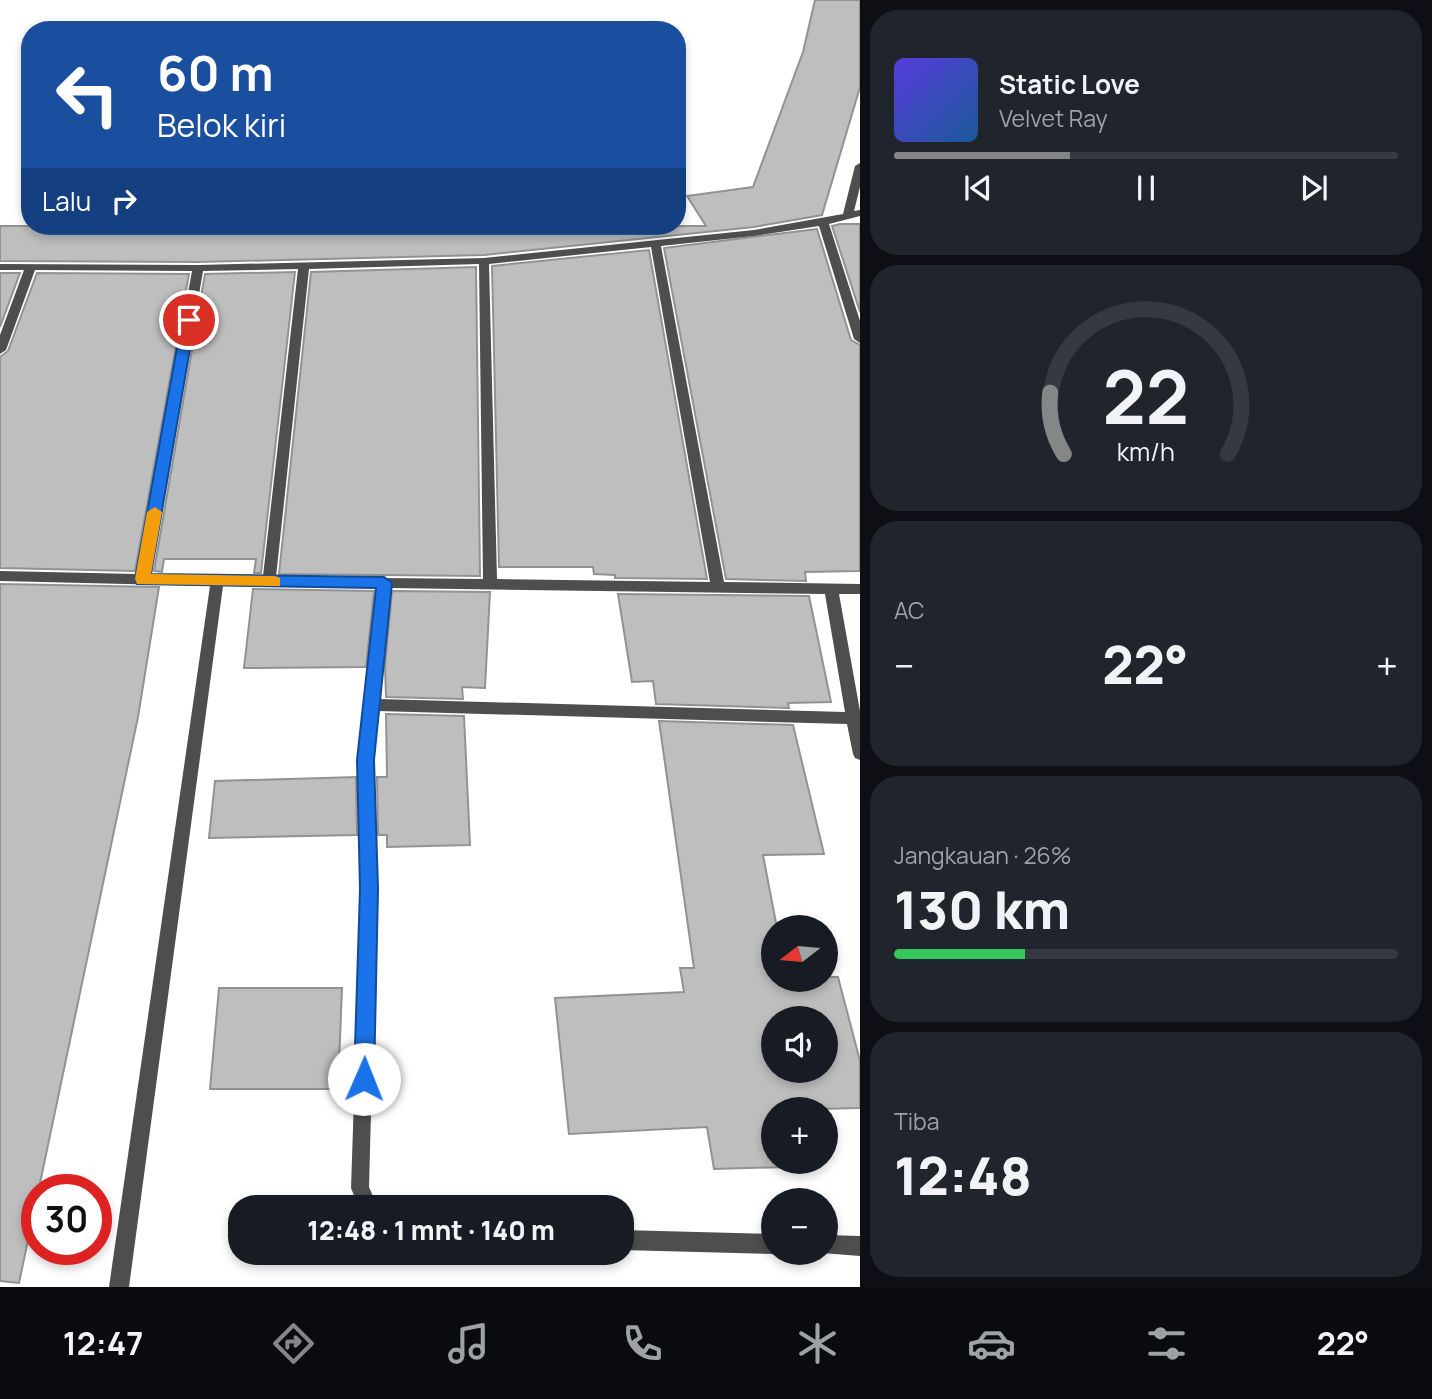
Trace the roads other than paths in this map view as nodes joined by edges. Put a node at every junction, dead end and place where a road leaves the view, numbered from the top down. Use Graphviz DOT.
graph roads {
  1 [pos="860,166"];
  2 [pos="854,213"];
  3 [pos="823,222"];
  4 [pos="655,242"];
  5 [pos="484,261"];
  6 [pos="304,265"];
  7 [pos="0,267"];
  8 [pos="31,267"];
  9 [pos="198,268"];
  10 [pos="860,339"];
  11 [pos="0,350"];
  12 [pos="0,576"];
  13 [pos="143,579"];
  14 [pos="217,581"];
  15 [pos="269,582"];
  16 [pos="384,583"];
  17 [pos="490,584"];
  18 [pos="718,587"];
  19 [pos="831,589"];
  20 [pos="860,589"];
  21 [pos="371,705"];
  22 [pos="853,718"];
  23 [pos="860,754"];
  24 [pos="363,1195"];
  25 [pos="634,1240"];
  26 [pos="761,1244"];
  27 [pos="838,1245"];
  28 [pos="860,1245"];
  29 [pos="119,1287"];
  1 -- 2 [label="street"];
  2 -- 3 [label="street"];
  3 -- 4 [label="street"];
  3 -- 10 [label="street"];
  4 -- 5 [label="street"];
  4 -- 18 [label="street"];
  5 -- 6 [label="street"];
  5 -- 17 [label="street"];
  6 -- 9 [label="street"];
  6 -- 15 [label="street"];
  7 -- 8 [label="street"];
  8 -- 9 [label="street"];
  8 -- 11 [label="street"];
  9 -- 13 [label="street"];
  12 -- 13 [label="street"];
  13 -- 14 [label="street"];
  14 -- 15 [label="street"];
  14 -- 29 [label="street"];
  15 -- 16 [label="street"];
  16 -- 17 [label="street"];
  16 -- 21 [label="street"];
  17 -- 18 [label="street"];
  18 -- 19 [label="street"];
  19 -- 20 [label="street"];
  19 -- 22 [label="street"];
  21 -- 22 [label="street"];
  21 -- 24 [label="street"];
  22 -- 23 [label="street"];
  25 -- 26 [label="street"];
  27 -- 28 [label="street"];
}
